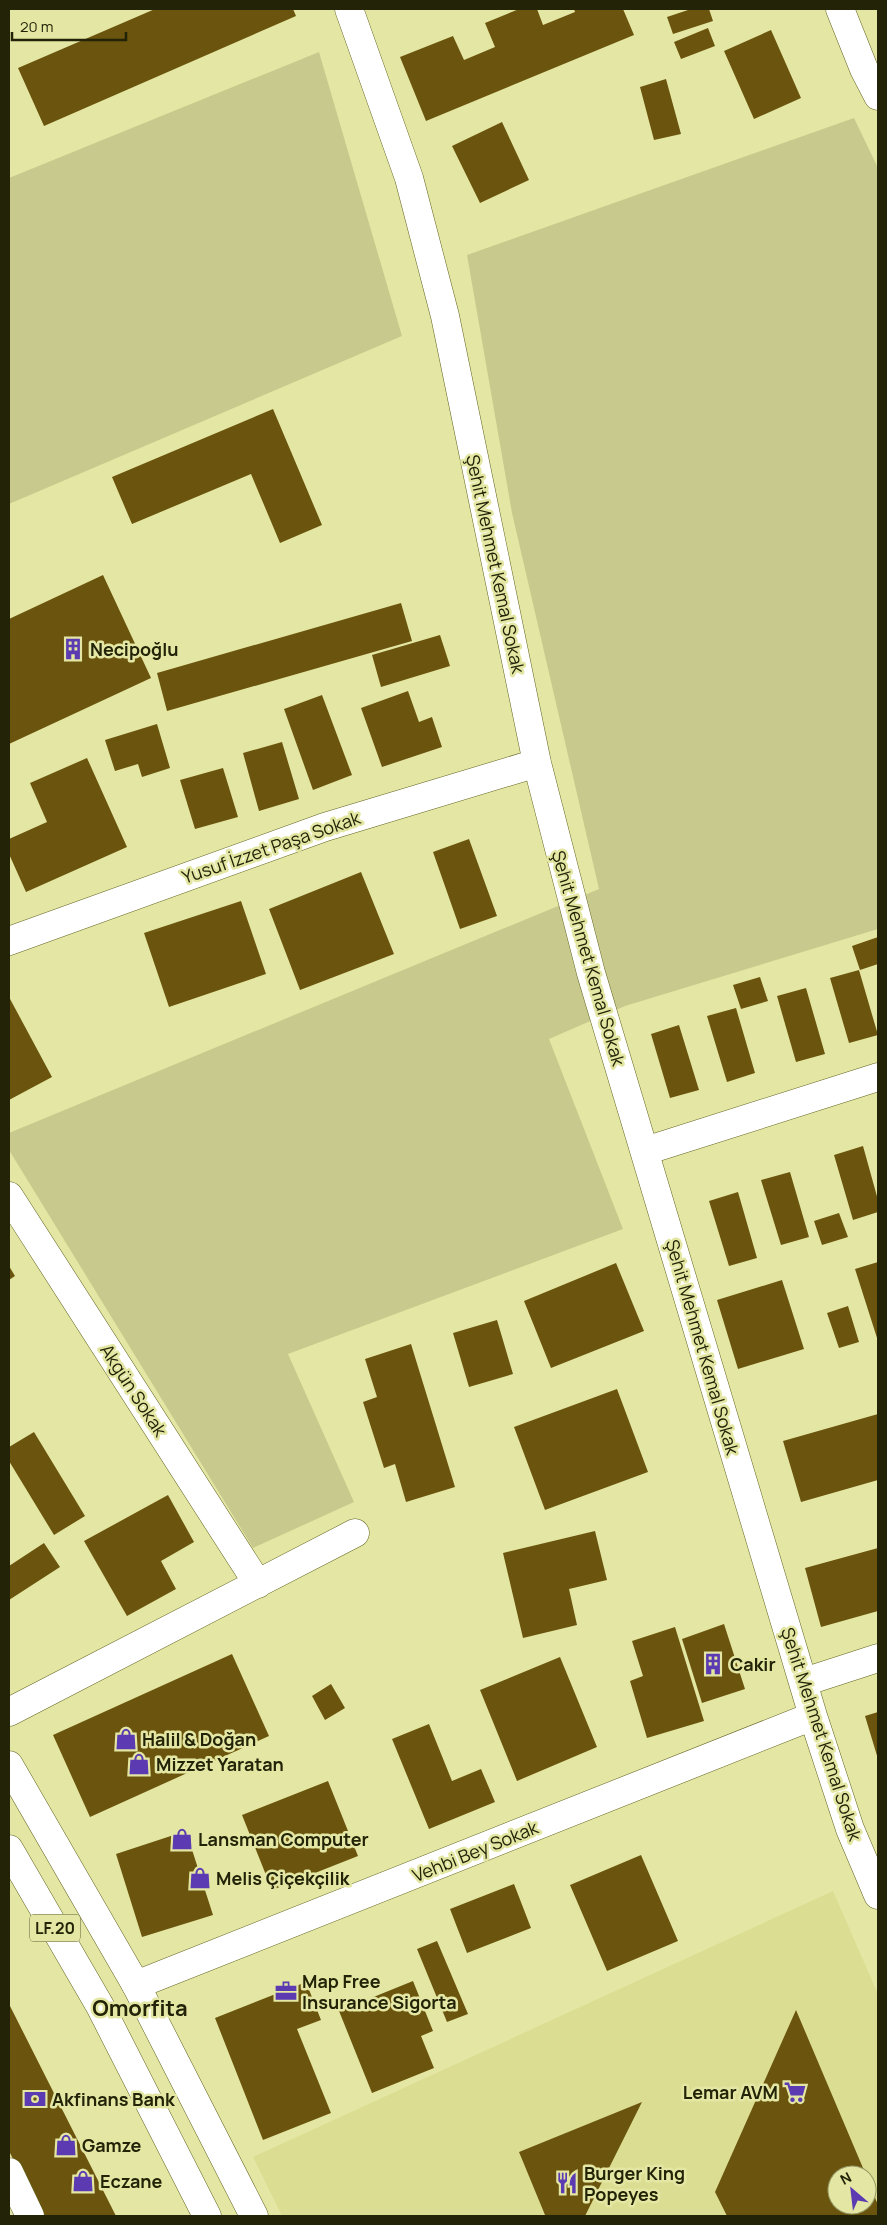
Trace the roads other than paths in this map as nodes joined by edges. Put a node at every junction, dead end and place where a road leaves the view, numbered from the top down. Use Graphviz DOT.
graph roads {
  1 [pos="349,9"];
  2 [pos="840,9"];
  3 [pos="878,96"];
  4 [pos="537,763"];
  5 [pos="9,941"];
  6 [pos="878,1077"];
  7 [pos="645,1151"];
  8 [pos="9,1196"];
  9 [pos="355,1533"];
  10 [pos="258,1584"];
  11 [pos="878,1658"];
  12 [pos="804,1682"];
  13 [pos="9,1712"];
  14 [pos="813,1716"];
  15 [pos="9,1765"];
  16 [pos="9,1850"];
  17 [pos="878,1895"];
  18 [pos="136,1985"];
  19 [pos="9,2172"];
  20 [pos="30,2216"];
  21 [pos="207,2216"];
  22 [pos="254,2216"];
  1 -- 4 [label="street, Şehit Mehmet Kemal Sokak"];
  2 -- 3 [label="street"];
  4 -- 5 [label="street, Yusuf İzzet Paşa Sokak"];
  4 -- 7 [label="street, Şehit Mehmet Kemal Sokak"];
  6 -- 7 [label="street"];
  7 -- 12 [label="street, Şehit Mehmet Kemal Sokak"];
  8 -- 10 [label="street, Akgün Sokak"];
  9 -- 10 [label="street"];
  10 -- 13 [label="street"];
  11 -- 12 [label="street"];
  12 -- 14 [label="street, Şehit Mehmet Kemal Sokak"];
  14 -- 17 [label="street, Şehit Mehmet Kemal Sokak"];
  14 -- 18 [label="street, Vehbi Bey Sokak"];
  15 -- 18 [label="street, LF.20"];
  16 -- 21 [label="street, LF.20"];
  18 -- 22 [label="street, LF.20"];
  19 -- 20 [label="street"];
}
